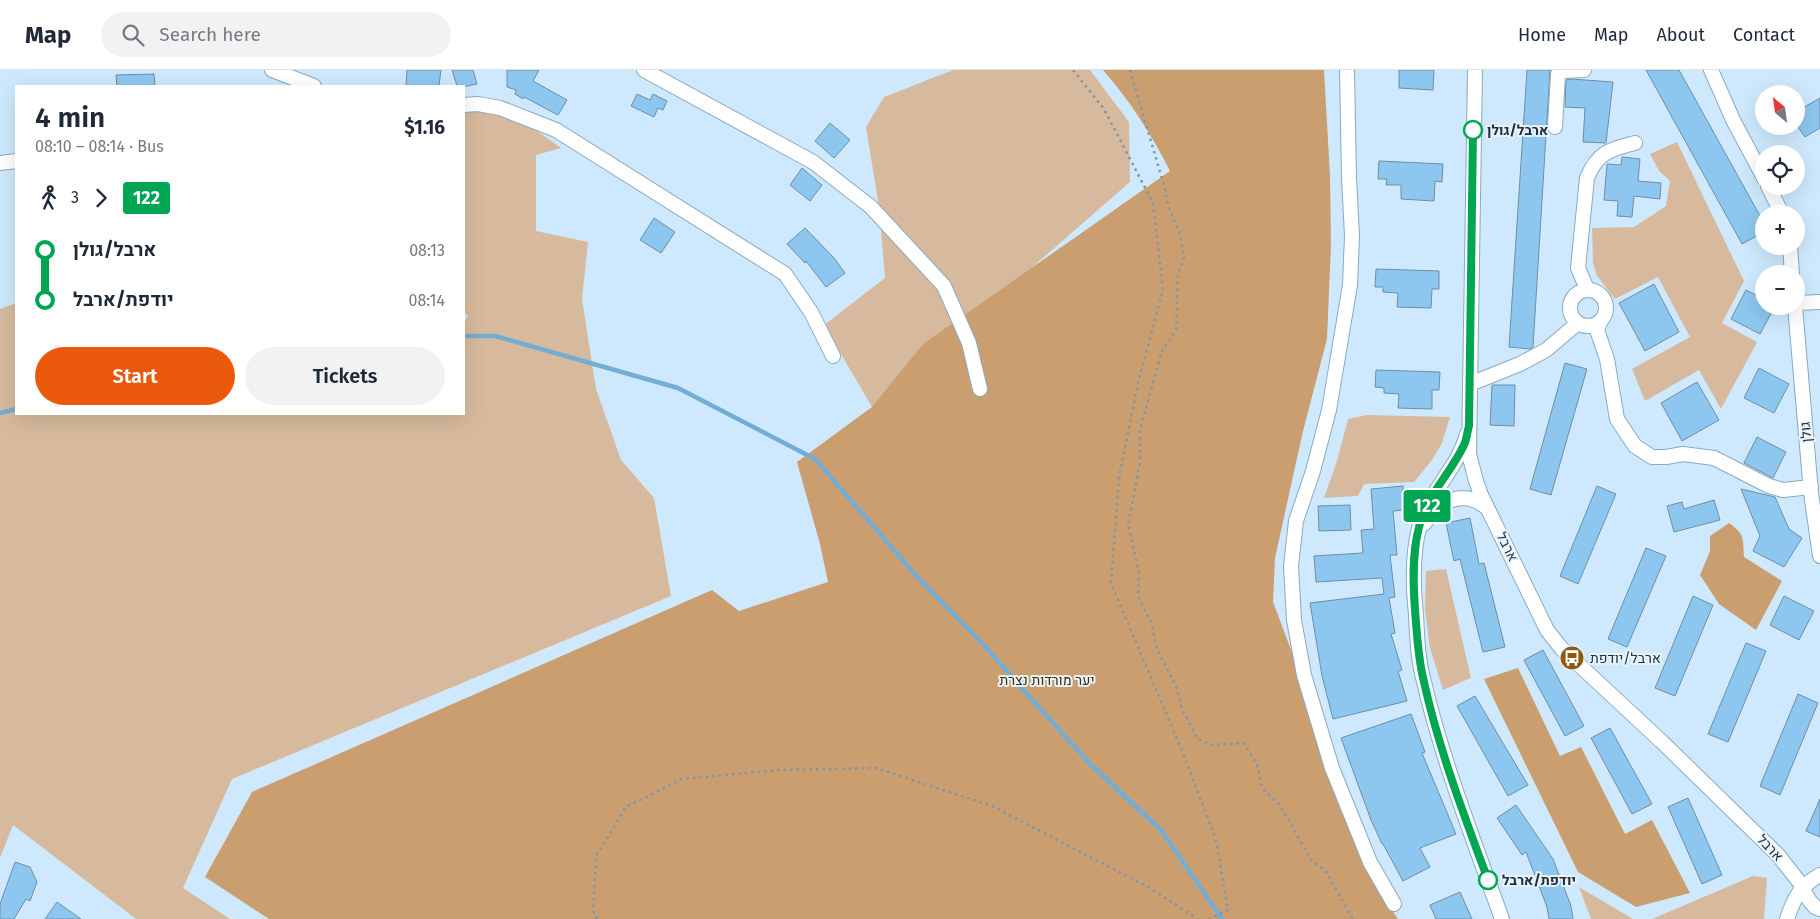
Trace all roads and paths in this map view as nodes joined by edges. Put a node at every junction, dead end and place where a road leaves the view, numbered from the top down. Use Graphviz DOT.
graph roads {
  1 [pos="272,70"];
  2 [pos="644,70"];
  3 [pos="1073,70"];
  4 [pos="1130,70"];
  5 [pos="1347,70"];
  6 [pos="1475,70"];
  7 [pos="1584,70"];
  8 [pos="1711,70"];
  9 [pos="311,85"];
  10 [pos="465,105"];
  11 [pos="1555,127"];
  12 [pos="1635,143"];
  13 [pos="15,161"];
  14 [pos="1755,161"];
  15 [pos="0,163"];
  16 [pos="1587,289"];
  17 [pos="1820,302"];
  18 [pos="1805,304"];
  19 [pos="1797,315"];
  20 [pos="1600,322"];
  21 [pos="1578,323"];
  22 [pos="833,356"];
  23 [pos="1470,384"];
  24 [pos="980,389"];
  25 [pos="1469,426"];
  26 [pos="1811,487"];
  27 [pos="1489,510"];
  28 [pos="1417,535"];
  29 [pos="1820,556"];
  30 [pos="1820,876"];
  31 [pos="1802,887"];
  32 [pos="1394,904"];
  33 [pos="1820,909"];
  34 [pos="597,919"];
  35 [pos="1198,919"];
  36 [pos="1209,919"];
  37 [pos="1354,919"];
  38 [pos="1502,919"];
  39 [pos="1787,919"];
  1 -- 9 [label="street"];
  2 -- 24 [label="street"];
  3 -- 36 [label="path"];
  4 -- 37 [label="path"];
  5 -- 32 [label="street"];
  6 -- 23 [label="street, ארבל"];
  7 -- 11 [label="street"];
  8 -- 14 [label="street"];
  10 -- 22 [label="street"];
  12 -- 16 [label="street"];
  13 -- 15 [label="street"];
  16 -- 20 [label="street"];
  16 -- 21 [label="street"];
  17 -- 18 [label="street"];
  19 -- 26 [label="street, גולן"];
  20 -- 21 [label="street"];
  20 -- 26 [label="street"];
  21 -- 23 [label="street"];
  23 -- 25 [label="street, ארבל"];
  25 -- 27 [label="street, ארבל"];
  25 -- 28 [label="street"];
  26 -- 29 [label="street, גולן"];
  27 -- 28 [label="street"];
  27 -- 31 [label="street, ארבל"];
  28 -- 38 [label="street"];
  30 -- 31 [label="street"];
  31 -- 33 [label="street, ארבל"];
  31 -- 39 [label="street"];
  34 -- 35 [label="path"];
}
